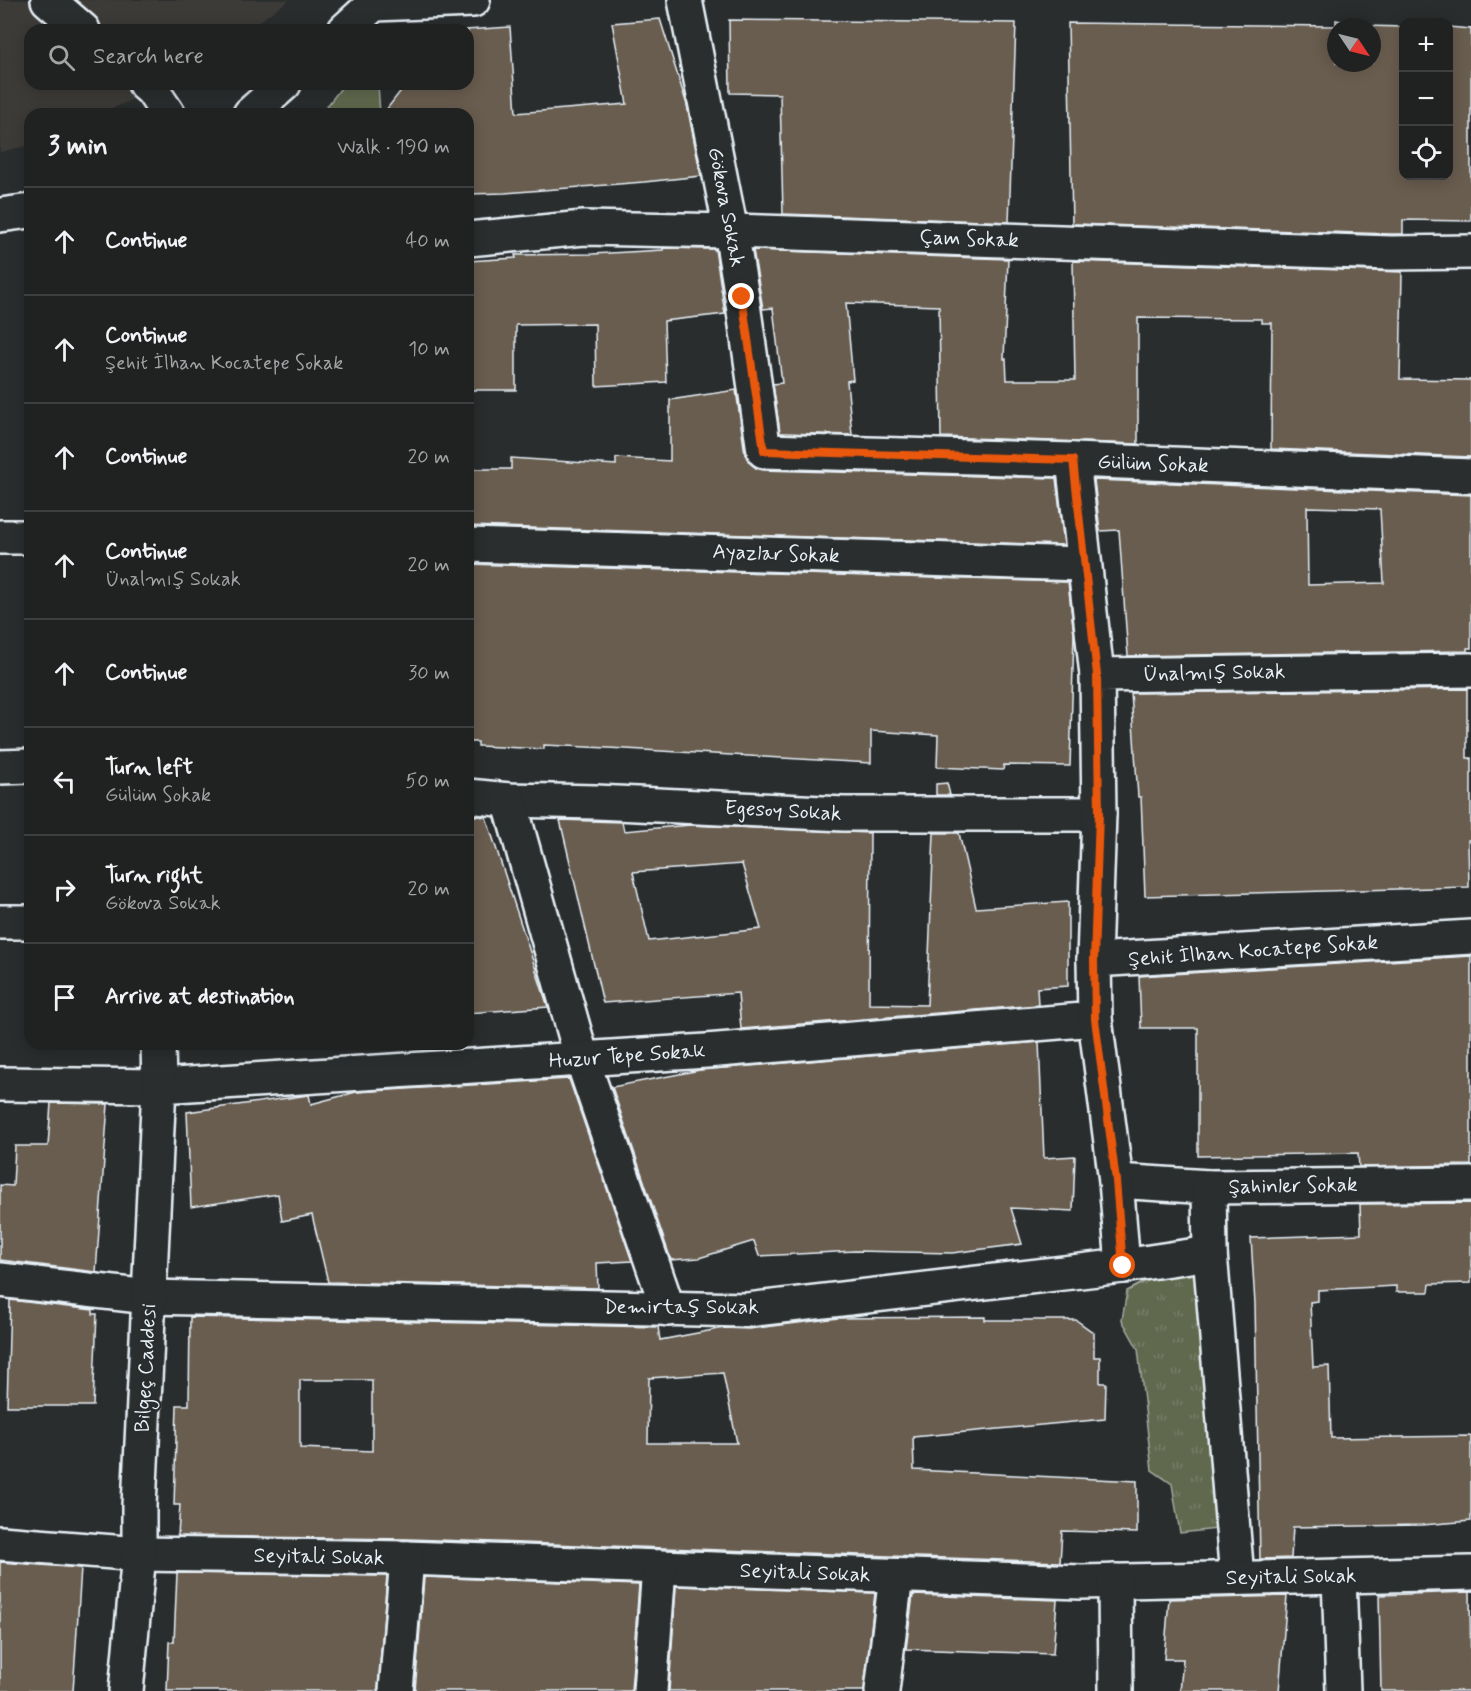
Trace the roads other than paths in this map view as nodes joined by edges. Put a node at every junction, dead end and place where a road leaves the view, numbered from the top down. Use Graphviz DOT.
graph roads {
  1 [pos="48,0"];
  2 [pos="473,0"];
  3 [pos="685,0"];
  4 [pos="376,2"];
  5 [pos="76,24"];
  6 [pos="352,24"];
  7 [pos="152,90"];
  8 [pos="277,90"];
  9 [pos="164,108"];
  10 [pos="257,108"];
  11 [pos="24,212"];
  12 [pos="0,215"];
  13 [pos="731,231"];
  14 [pos="474,238"];
  15 [pos="1471,252"];
  16 [pos="764,451"];
  17 [pos="1073,460"];
  18 [pos="1471,476"];
  19 [pos="0,537"];
  20 [pos="24,537"];
  21 [pos="474,545"];
  22 [pos="1083,564"];
  23 [pos="1471,670"];
  24 [pos="1097,675"];
  25 [pos="24,766"];
  26 [pos="0,767"];
  27 [pos="474,797"];
  28 [pos="509,800"];
  29 [pos="1099,814"];
  30 [pos="0,922"];
  31 [pos="24,922"];
  32 [pos="1471,937"];
  33 [pos="1094,960"];
  34 [pos="1095,1019"];
  35 [pos="158,1050"];
  36 [pos="582,1059"];
  37 [pos="0,1084"];
  38 [pos="159,1086"];
  39 [pos="1116,1181"];
  40 [pos="1471,1184"];
  41 [pos="1209,1187"];
  42 [pos="1210,1253"];
  43 [pos="1123,1266"];
  44 [pos="0,1280"];
  45 [pos="149,1297"];
  46 [pos="668,1309"];
  47 [pos="0,1543"];
  48 [pos="139,1554"];
  49 [pos="407,1558"];
  50 [pos="659,1567"];
  51 [pos="1471,1573"];
  52 [pos="896,1576"];
  53 [pos="1339,1576"];
  54 [pos="1238,1578"];
  55 [pos="1115,1581"];
  56 [pos="126,1691"];
  57 [pos="396,1691"];
  58 [pos="650,1691"];
  59 [pos="882,1691"];
  60 [pos="1116,1691"];
  61 [pos="1343,1691"];
  1 -- 5 [label="street"];
  2 -- 4 [label="street"];
  3 -- 13 [label="street, Gökova Sokak"];
  4 -- 6 [label="street"];
  7 -- 9 [label="street"];
  8 -- 10 [label="street"];
  11 -- 12 [label="street"];
  13 -- 14 [label="street, Çam Sokak"];
  13 -- 15 [label="street, Çam Sokak"];
  13 -- 16 [label="street, Gökova Sokak"];
  16 -- 17 [label="street, Gülüm Sokak"];
  17 -- 18 [label="street, Gülüm Sokak"];
  17 -- 22 [label="street"];
  19 -- 20 [label="street"];
  21 -- 22 [label="street, Ayazlar Sokak"];
  22 -- 24 [label="street"];
  23 -- 24 [label="street, Ünalmış Sokak"];
  24 -- 29 [label="street"];
  25 -- 26 [label="street"];
  27 -- 28 [label="street, Egesoy Sokak"];
  28 -- 29 [label="street, Egesoy Sokak"];
  28 -- 36 [label="street"];
  29 -- 33 [label="street"];
  30 -- 31 [label="street"];
  32 -- 33 [label="street, Şehit İlhan Kocatepe Sokak"];
  33 -- 34 [label="street"];
  34 -- 36 [label="street, Huzur Tepe Sokak"];
  34 -- 39 [label="street"];
  35 -- 38 [label="street, Bilgeç Caddesi"];
  36 -- 38 [label="street, Huzur Tepe Sokak"];
  36 -- 46 [label="street"];
  37 -- 38 [label="street, Huzur Tepe Sokak"];
  38 -- 45 [label="street, Bilgeç Caddesi"];
  39 -- 41 [label="street, Şahinler Sokak"];
  39 -- 43 [label="street"];
  40 -- 41 [label="street, Şahinler Sokak"];
  41 -- 42 [label="street"];
  42 -- 43 [label="street, Demirtaş Sokak"];
  42 -- 54 [label="street"];
  43 -- 46 [label="street, Demirtaş Sokak"];
  44 -- 45 [label="street, Demirtaş Sokak"];
  45 -- 46 [label="street, Demirtaş Sokak"];
  45 -- 48 [label="street, Bilgeç Caddesi"];
  47 -- 48 [label="street, Seyitali Sokak"];
  48 -- 49 [label="street, Seyitali Sokak"];
  48 -- 56 [label="street, Bilgeç Caddesi"];
  49 -- 50 [label="street, Seyitali Sokak"];
  49 -- 57 [label="street"];
  50 -- 52 [label="street, Seyitali Sokak"];
  50 -- 58 [label="street"];
  51 -- 53 [label="street, Seyitali Sokak"];
  52 -- 55 [label="street, Seyitali Sokak"];
  52 -- 59 [label="street"];
  53 -- 54 [label="street, Seyitali Sokak"];
  53 -- 61 [label="street"];
  54 -- 55 [label="street, Seyitali Sokak"];
  55 -- 60 [label="street"];
}
